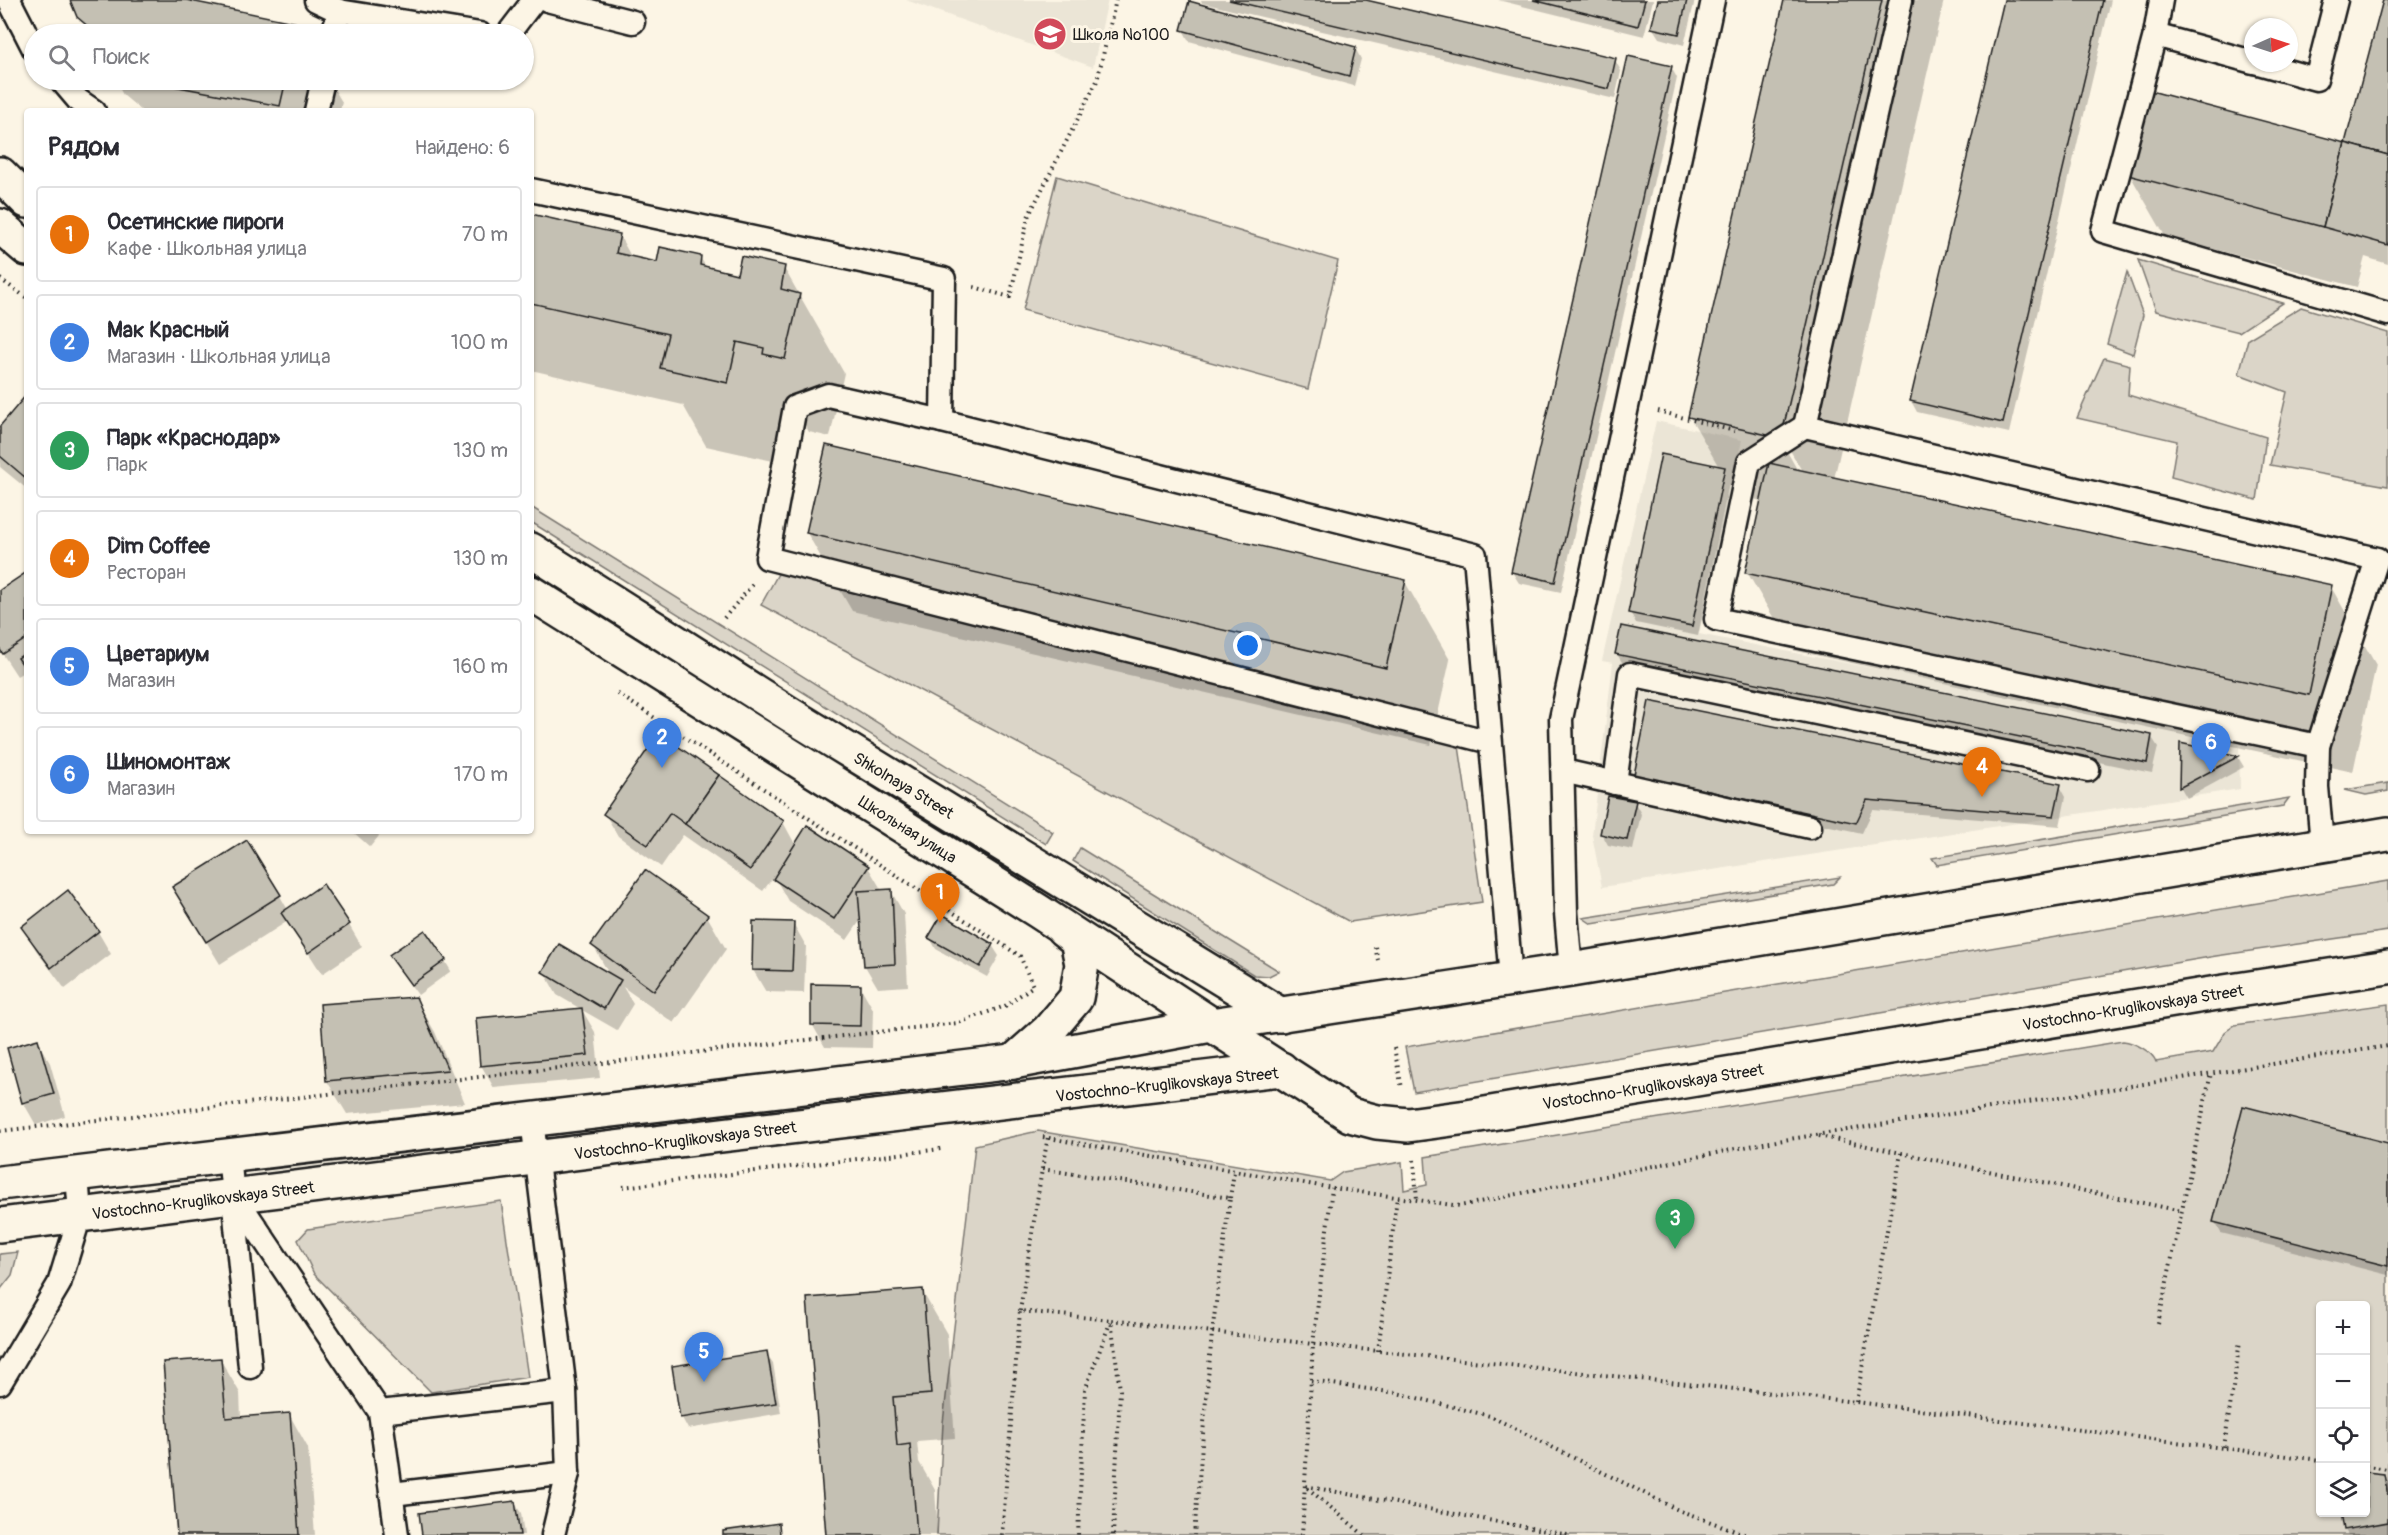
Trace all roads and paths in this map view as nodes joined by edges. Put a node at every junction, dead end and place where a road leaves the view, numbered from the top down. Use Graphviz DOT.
graph roads {
  1 [pos="9,0"];
  2 [pos="316,0"];
  3 [pos="534,0"];
  4 [pos="547,0"];
  5 [pos="1116,0"];
  6 [pos="1713,0"];
  7 [pos="1901,0"];
  8 [pos="2161,0"];
  9 [pos="2336,0"];
  10 [pos="339,11"];
  11 [pos="633,22"];
  12 [pos="336,24"];
  13 [pos="419,24"];
  14 [pos="516,24"];
  15 [pos="24,29"];
  16 [pos="2155,35"];
  17 [pos="2244,60"];
  18 [pos="2291,72"];
  19 [pos="70,90"];
  20 [pos="321,90"];
  21 [pos="90,108"];
  22 [pos="317,108"];
  23 [pos="0,174"];
  24 [pos="534,191"];
  25 [pos="24,198"];
  26 [pos="0,226"];
  27 [pos="24,246"];
  28 [pos="0,279"];
  29 [pos="944,279"];
  30 [pos="24,296"];
  31 [pos="2388,314"];
  32 [pos="1627,402"];
  33 [pos="942,421"];
  34 [pos="1805,426"];
  35 [pos="1779,443"];
  36 [pos="534,552"];
  37 [pos="767,558"];
  38 [pos="534,595"];
  39 [pos="724,618"];
  40 [pos="611,690"];
  41 [pos="1490,742"];
  42 [pos="2318,746"];
  43 [pos="2088,770"];
  44 [pos="1563,771"];
  45 [pos="1615,783"];
  46 [pos="1810,827"];
  47 [pos="2388,834"];
  48 [pos="2322,844"];
  49 [pos="1058,924"];
  50 [pos="1375,947"];
  51 [pos="1378,960"];
  52 [pos="2388,967"];
  53 [pos="1571,970"];
  54 [pos="1510,979"];
  55 [pos="1281,1016"];
  56 [pos="1211,1025"];
  57 [pos="2388,1046"];
  58 [pos="1394,1048"];
  59 [pos="1013,1062"];
  60 [pos="1281,1070"];
  61 [pos="2211,1073"];
  62 [pos="1402,1092"];
  63 [pos="532,1120"];
  64 [pos="0,1131"];
  65 [pos="1815,1135"];
  66 [pos="1048,1137"];
  67 [pos="1036,1138"];
  68 [pos="942,1149"];
  69 [pos="1901,1153"];
  70 [pos="229,1155"];
  71 [pos="537,1158"];
  72 [pos="1414,1160"];
  73 [pos="1042,1169"];
  74 [pos="1234,1172"];
  75 [pos="77,1174"];
  76 [pos="0,1183"];
  77 [pos="612,1188"];
  78 [pos="1332,1188"];
  79 [pos="234,1196"];
  80 [pos="1397,1197"];
  81 [pos="1230,1198"];
  82 [pos="1417,1200"];
  83 [pos="2182,1211"];
  84 [pos="80,1215"];
  85 [pos="0,1225"];
  86 [pos="1020,1311"];
  87 [pos="1111,1320"];
  88 [pos="2158,1324"];
  89 [pos="1212,1333"];
  90 [pos="2240,1341"];
  91 [pos="1313,1344"];
  92 [pos="1378,1351"];
  93 [pos="250,1367"];
  94 [pos="1311,1381"];
  95 [pos="0,1383"];
  96 [pos="566,1391"];
  97 [pos="1856,1402"];
  98 [pos="380,1412"];
  99 [pos="2224,1447"];
  100 [pos="2316,1459"];
  101 [pos="2370,1466"];
  102 [pos="2388,1468"];
  103 [pos="568,1473"];
  104 [pos="1305,1486"];
  105 [pos="392,1494"];
  106 [pos="397,1535"];
  107 [pos="553,1535"];
  108 [pos="1002,1535"];
  109 [pos="1078,1535"];
  110 [pos="1113,1535"];
  111 [pos="1194,1535"];
  112 [pos="1302,1535"];
  113 [pos="1364,1535"];
  114 [pos="1568,1535"];
  115 [pos="1747,1535"];
  1 -- 15 [label="lane"];
  2 -- 10 [label="lane"];
  3 -- 14 [label="lane"];
  4 -- 11 [label="lane"];
  5 -- 29 [label="path"];
  6 -- 32 [label="lane"];
  7 -- 34 [label="lane"];
  8 -- 16 [label="lane"];
  9 -- 18 [label="lane"];
  10 -- 12 [label="lane"];
  10 -- 13 [label="lane"];
  16 -- 17 [label="lane"];
  16 -- 31 [label="lane"];
  19 -- 21 [label="lane"];
  20 -- 22 [label="lane"];
  23 -- 25 [label="main road"];
  24 -- 29 [label="lane"];
  26 -- 27 [label="main road"];
  28 -- 30 [label="path"];
  29 -- 33 [label="lane"];
  32 -- 35 [label="path"];
  32 -- 44 [label="lane"];
  33 -- 37 [label="lane"];
  33 -- 41 [label="lane"];
  34 -- 35 [label="lane"];
  34 -- 42 [label="lane"];
  35 -- 42 [label="lane"];
  36 -- 55 [label="main road, Shkolnaya Street"];
  37 -- 39 [label="path"];
  37 -- 41 [label="lane"];
  38 -- 49 [label="main road, Школьная улица"];
  40 -- 64 [label="path"];
  41 -- 54 [label="lane"];
  42 -- 48 [label="lane"];
  43 -- 45 [label="lane"];
  44 -- 45 [label="lane"];
  44 -- 53 [label="lane"];
  45 -- 46 [label="lane"];
  47 -- 48 [label="main road"];
  48 -- 53 [label="main road"];
  49 -- 56 [label="main road, Школьная улица"];
  49 -- 59 [label="main road"];
  50 -- 51 [label="path"];
  52 -- 60 [label="main road, Vostochno-Kruglikovskaya Street"];
  53 -- 54 [label="main road"];
  54 -- 55 [label="main road"];
  55 -- 56 [label="main road"];
  56 -- 59 [label="main road"];
  56 -- 60 [label="main road, Школьная улица"];
  57 -- 61 [label="path"];
  58 -- 62 [label="path"];
  59 -- 63 [label="main road"];
  60 -- 71 [label="main road, Vostochno-Kruglikovskaya Street"];
  61 -- 65 [label="path"];
  61 -- 83 [label="path"];
  63 -- 70 [label="main road"];
  63 -- 71 [label="lane"];
  65 -- 69 [label="path"];
  65 -- 82 [label="path"];
  66 -- 67 [label="path"];
  66 -- 73 [label="path"];
  66 -- 74 [label="path"];
  68 -- 77 [label="path"];
  69 -- 83 [label="path"];
  69 -- 97 [label="path"];
  70 -- 75 [label="main road"];
  70 -- 79 [label="lane"];
  71 -- 79 [label="main road, Vostochno-Kruglikovskaya Street"];
  71 -- 96 [label="lane"];
  72 -- 82 [label="path"];
  73 -- 81 [label="path"];
  73 -- 86 [label="path"];
  74 -- 78 [label="path"];
  74 -- 81 [label="path"];
  75 -- 76 [label="main road"];
  75 -- 84 [label="lane"];
  78 -- 80 [label="path"];
  78 -- 91 [label="path"];
  79 -- 84 [label="main road, Vostochno-Kruglikovskaya Street"];
  79 -- 93 [label="lane"];
  79 -- 98 [label="lane"];
  80 -- 82 [label="path"];
  80 -- 92 [label="path"];
  81 -- 89 [label="path"];
  83 -- 88 [label="path"];
  84 -- 85 [label="main road, Vostochno-Kruglikovskaya Street"];
  84 -- 95 [label="lane"];
  86 -- 87 [label="path"];
  86 -- 108 [label="path"];
  87 -- 89 [label="path"];
  87 -- 109 [label="path"];
  87 -- 110 [label="path"];
  89 -- 91 [label="path"];
  89 -- 111 [label="path"];
  90 -- 99 [label="path"];
  91 -- 92 [label="path"];
  91 -- 94 [label="path"];
  92 -- 97 [label="path"];
  94 -- 104 [label="path"];
  94 -- 115 [label="path"];
  96 -- 98 [label="lane"];
  96 -- 103 [label="lane"];
  97 -- 99 [label="path"];
  98 -- 105 [label="lane"];
  99 -- 100 [label="path"];
  101 -- 102 [label="path"];
  103 -- 105 [label="lane"];
  103 -- 107 [label="lane"];
  104 -- 112 [label="path"];
  104 -- 113 [label="path"];
  104 -- 114 [label="path"];
  105 -- 106 [label="lane"];
}
